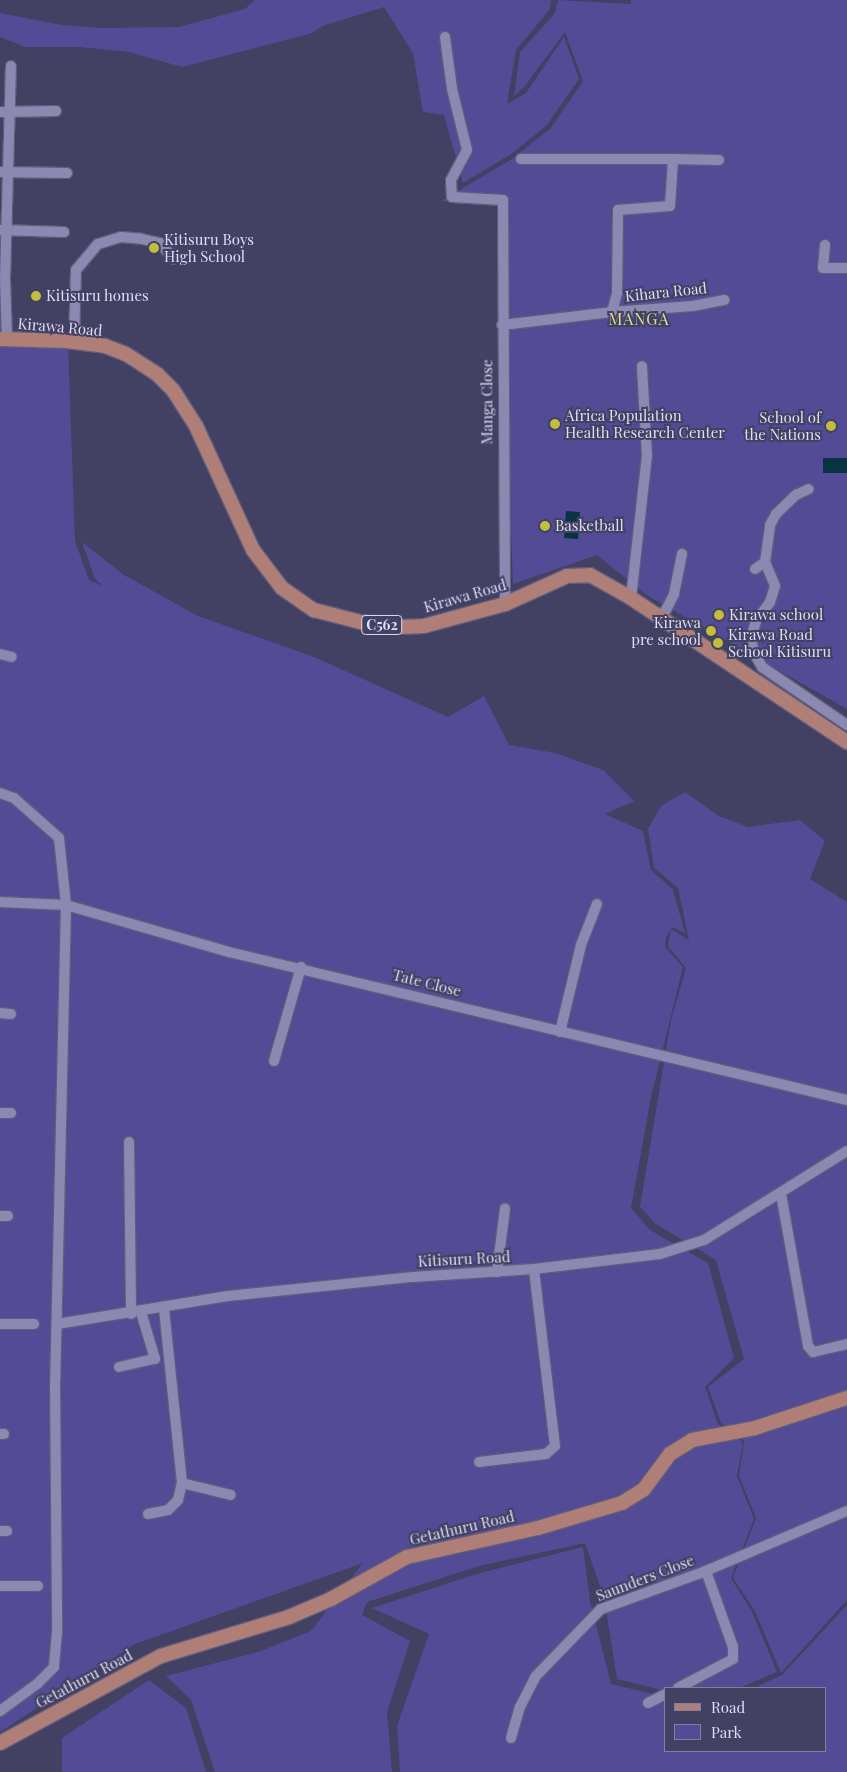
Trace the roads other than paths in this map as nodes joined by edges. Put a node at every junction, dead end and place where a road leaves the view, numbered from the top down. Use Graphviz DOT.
graph roads {
  1 [pos="445,37"];
  2 [pos="11,66"];
  3 [pos="56,110"];
  4 [pos="5,112"];
  5 [pos="521,159"];
  6 [pos="674,159"];
  7 [pos="719,160"];
  8 [pos="4,172"];
  9 [pos="67,173"];
  10 [pos="4,230"];
  11 [pos="64,232"];
  12 [pos="825,245"];
  13 [pos="174,259"];
  14 [pos="847,268"];
  15 [pos="724,300"];
  16 [pos="612,312"];
  17 [pos="502,325"];
  18 [pos="4,339"];
  19 [pos="74,341"];
  20 [pos="642,366"];
  21 [pos="809,489"];
  22 [pos="682,554"];
  23 [pos="765,562"];
  24 [pos="755,569"];
  25 [pos="631,598"];
  26 [pos="505,604"];
  27 [pos="658,618"];
  28 [pos="0,654"];
  29 [pos="12,657"];
  30 [pos="847,725"];
  31 [pos="847,742"];
  32 [pos="0,793"];
  33 [pos="0,902"];
  34 [pos="597,904"];
  35 [pos="66,905"];
  36 [pos="301,967"];
  37 [pos="0,1013"];
  38 [pos="11,1014"];
  39 [pos="560,1032"];
  40 [pos="274,1061"];
  41 [pos="847,1100"];
  42 [pos="0,1113"];
  43 [pos="11,1113"];
  44 [pos="129,1142"];
  45 [pos="847,1152"];
  46 [pos="781,1194"];
  47 [pos="505,1209"];
  48 [pos="534,1270"];
  49 [pos="497,1272"];
  50 [pos="164,1308"];
  51 [pos="136,1313"];
  52 [pos="0,1324"];
  53 [pos="34,1324"];
  54 [pos="57,1324"];
  55 [pos="847,1344"];
  56 [pos="119,1367"];
  57 [pos="847,1398"];
  58 [pos="479,1462"];
  59 [pos="182,1482"];
  60 [pos="231,1495"];
  61 [pos="847,1511"];
  62 [pos="148,1514"];
  63 [pos="706,1571"];
  64 [pos="0,1586"];
  65 [pos="38,1586"];
  66 [pos="680,1687"];
  67 [pos="664,1695"];
  68 [pos="648,1703"];
  69 [pos="0,1711"];
  70 [pos="511,1738"];
  71 [pos="0,1742"];
  1 -- 17 [label="street, Manga Close"];
  2 -- 4 [label="street"];
  3 -- 4 [label="street"];
  4 -- 8 [label="street"];
  5 -- 6 [label="street"];
  6 -- 7 [label="street"];
  6 -- 16 [label="street"];
  8 -- 9 [label="street"];
  8 -- 10 [label="street"];
  10 -- 11 [label="street"];
  10 -- 18 [label="street"];
  12 -- 14 [label="street"];
  13 -- 19 [label="street"];
  15 -- 16 [label="street, Kihara Road"];
  16 -- 17 [label="street, Kihara Road"];
  17 -- 26 [label="street, Manga Close"];
  18 -- 19 [label="main road, Kirawa Road / C562"];
  19 -- 26 [label="main road, Kirawa Road / C562"];
  20 -- 25 [label="street"];
  21 -- 23 [label="street"];
  22 -- 27 [label="street"];
  23 -- 24 [label="street"];
  23 -- 30 [label="street"];
  25 -- 26 [label="main road, Kirawa Road / C562"];
  25 -- 27 [label="main road, Kirawa Road / C562"];
  27 -- 31 [label="main road, Kirawa Road / C562"];
  28 -- 29 [label="street"];
  32 -- 35 [label="street"];
  33 -- 35 [label="street, Tate Close"];
  34 -- 39 [label="street"];
  35 -- 36 [label="street, Tate Close"];
  35 -- 54 [label="street"];
  36 -- 39 [label="street, Tate Close"];
  36 -- 40 [label="street"];
  37 -- 38 [label="street"];
  39 -- 41 [label="street, Tate Close"];
  42 -- 43 [label="street"];
  44 -- 51 [label="street"];
  45 -- 46 [label="street, Kitisuru Road"];
  46 -- 48 [label="street, Kitisuru Road"];
  46 -- 55 [label="street"];
  47 -- 49 [label="street"];
  48 -- 49 [label="street, Kitisuru Road"];
  48 -- 58 [label="street"];
  49 -- 50 [label="street, Kitisuru Road"];
  50 -- 51 [label="street, Kitisuru Road"];
  50 -- 59 [label="street"];
  51 -- 54 [label="street, Kitisuru Road"];
  51 -- 56 [label="street"];
  52 -- 53 [label="street"];
  54 -- 69 [label="street"];
  57 -- 71 [label="main road, Getathuru Road"];
  59 -- 60 [label="street"];
  59 -- 62 [label="street"];
  61 -- 63 [label="street, Saunders Close"];
  63 -- 66 [label="street"];
  63 -- 70 [label="street, Saunders Close"];
  64 -- 65 [label="street"];
  67 -- 68 [label="street"];
}
